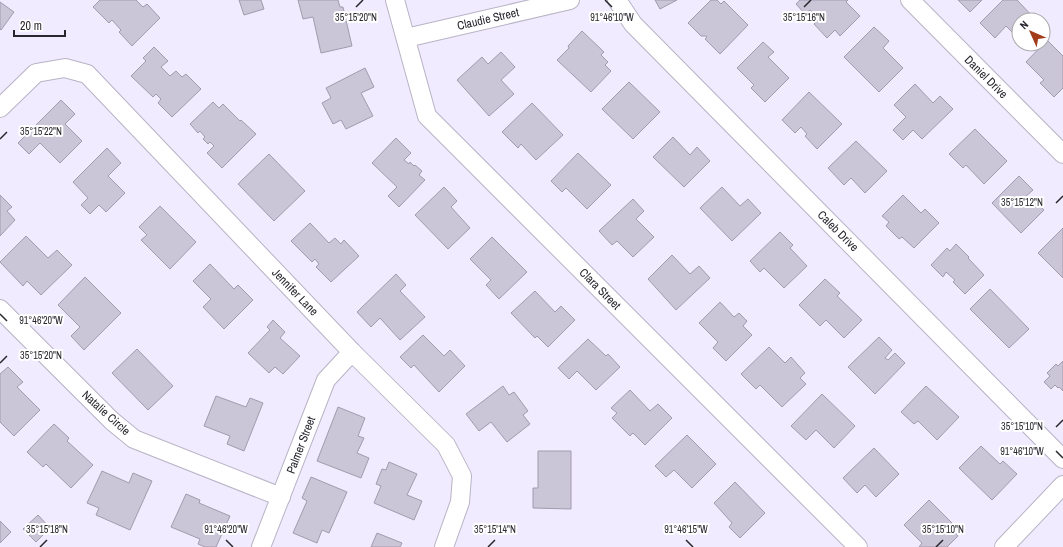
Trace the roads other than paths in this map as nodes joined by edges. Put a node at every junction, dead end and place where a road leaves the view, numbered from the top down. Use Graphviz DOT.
graph roads {
  1 [pos="395,0"];
  2 [pos="570,0"];
  3 [pos="617,0"];
  4 [pos="910,0"];
  5 [pos="406,38"];
  6 [pos="0,108"];
  7 [pos="1063,154"];
  8 [pos="0,309"];
  9 [pos="352,352"];
  10 [pos="1063,458"];
  11 [pos="1063,485"];
  12 [pos="281,497"];
  13 [pos="262,547"];
  14 [pos="444,547"];
  15 [pos="858,547"];
  16 [pos="1004,547"];
  1 -- 5 [label="street, Clara Street"];
  2 -- 5 [label="street, Claudie Street"];
  3 -- 10 [label="street, Caleb Drive"];
  4 -- 7 [label="street, Daniel Drive"];
  5 -- 15 [label="street, Clara Street"];
  6 -- 9 [label="street, Jennifer Lane"];
  8 -- 12 [label="street, Natalie Circle"];
  9 -- 12 [label="street, Palmer Street"];
  9 -- 14 [label="street, Jennifer Lane"];
  11 -- 16 [label="street"];
  12 -- 13 [label="street, Palmer Street"];
}
